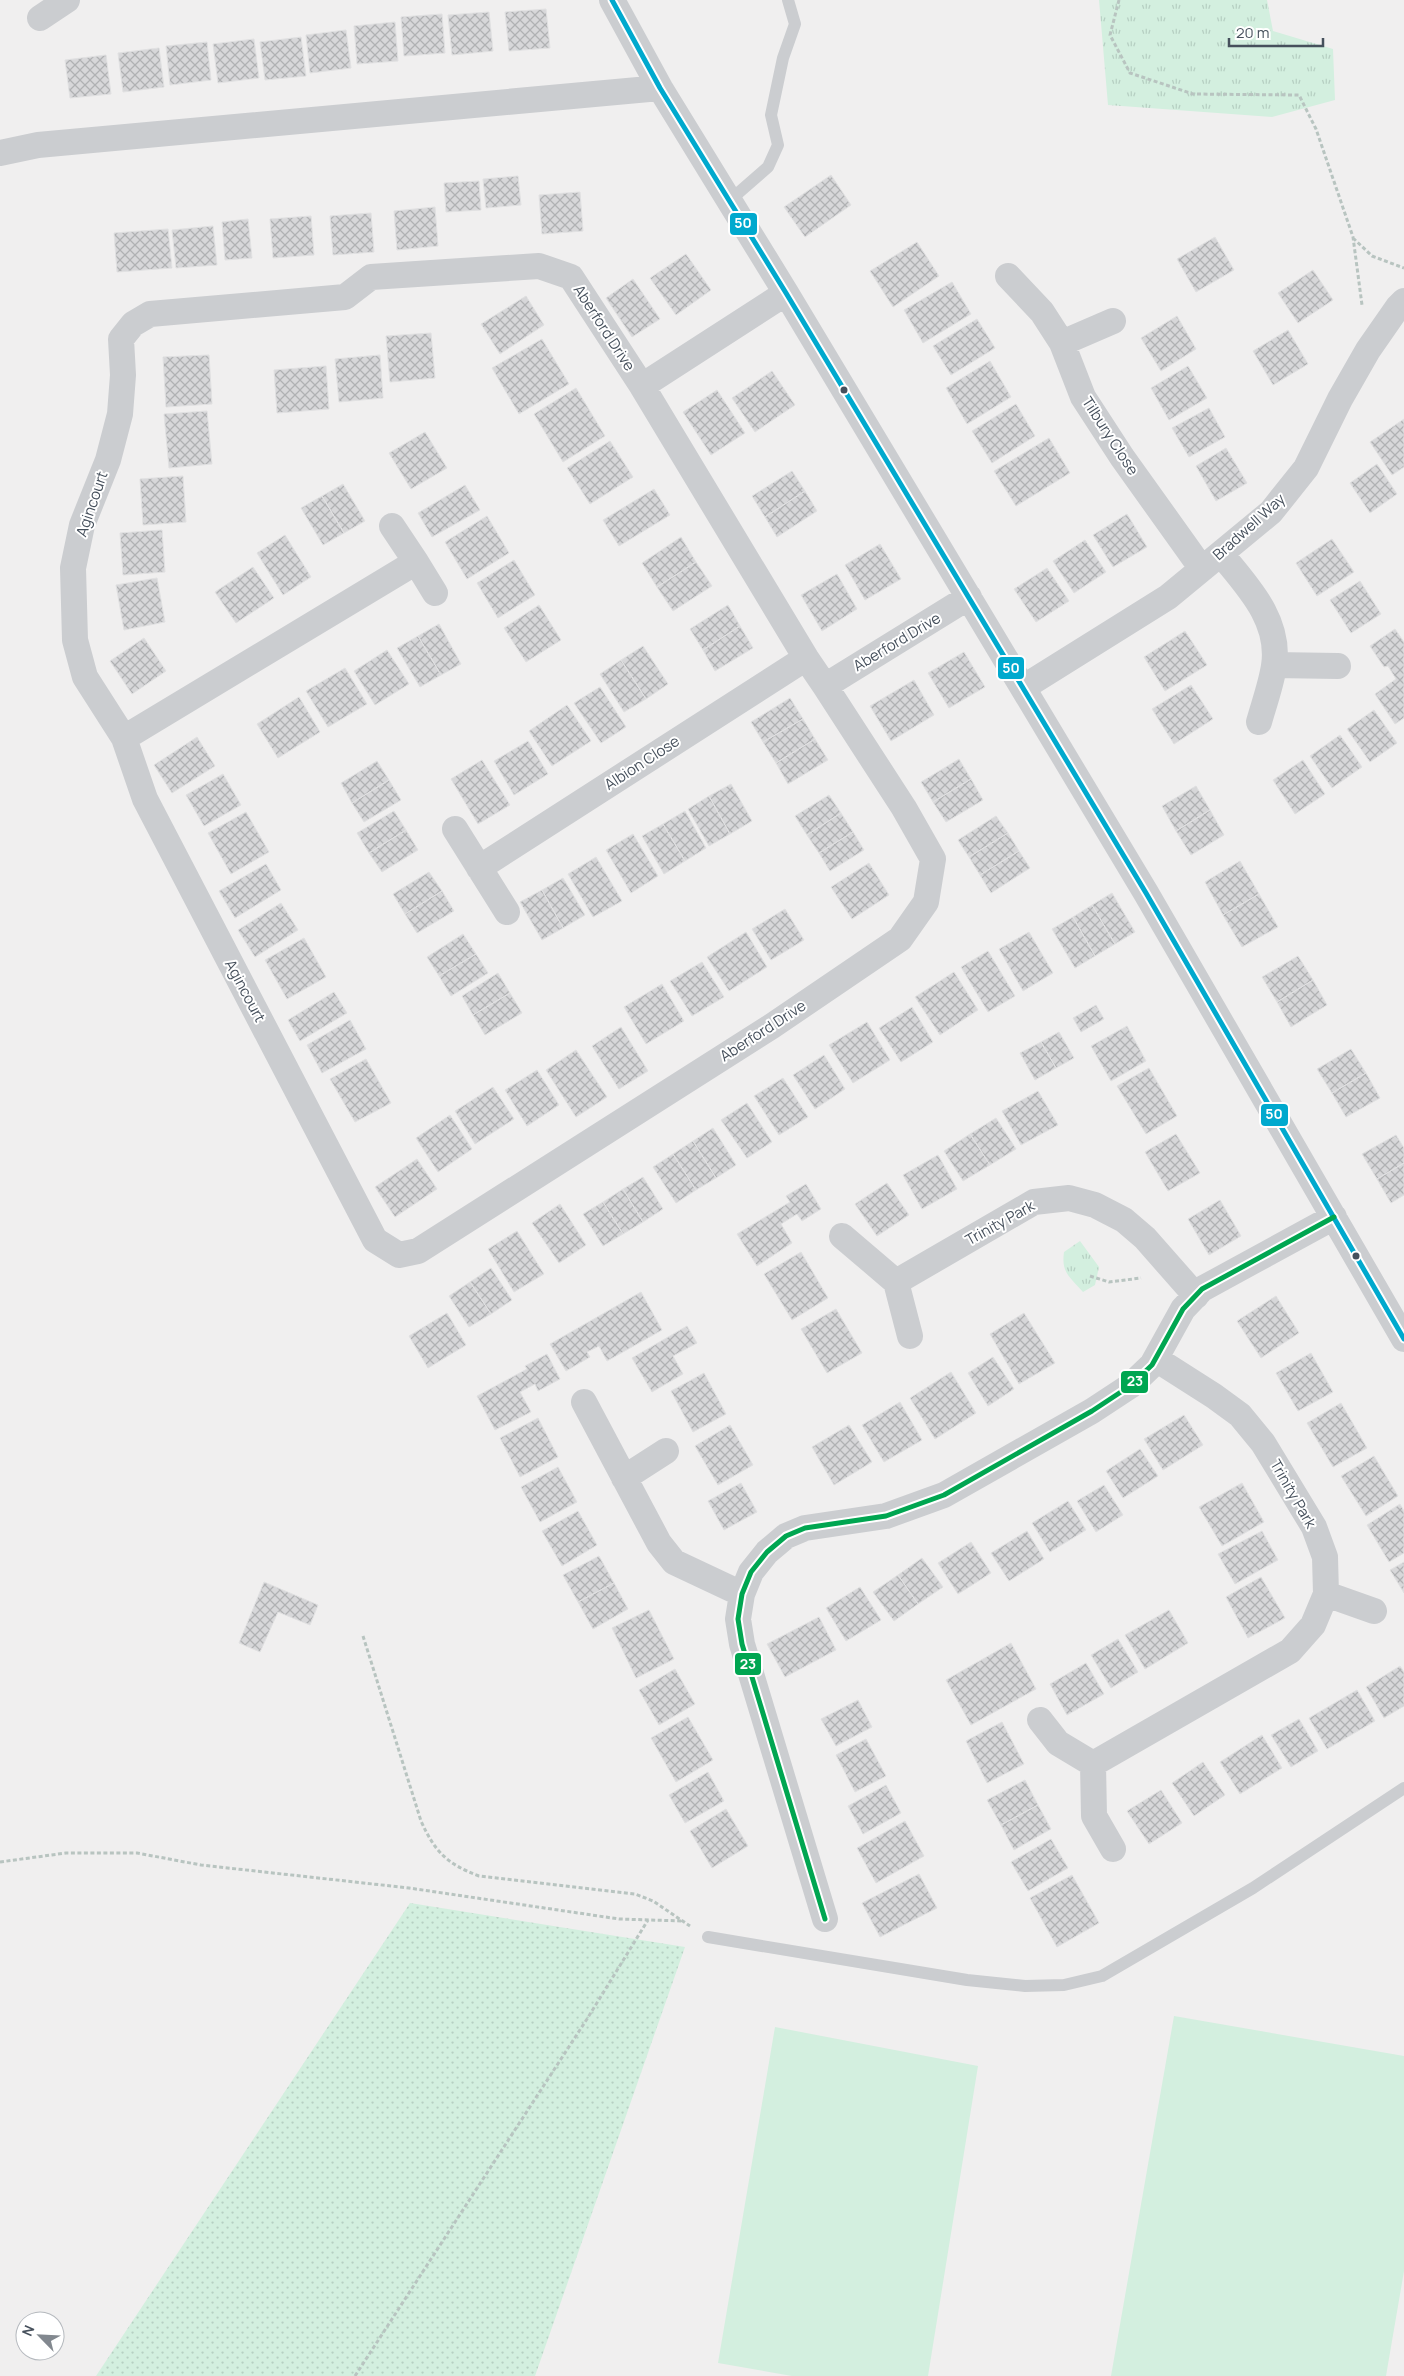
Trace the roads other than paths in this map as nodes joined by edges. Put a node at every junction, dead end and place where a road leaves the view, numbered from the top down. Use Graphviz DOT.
graph roads {
  1 [pos="67,0"];
  2 [pos="612,0"];
  3 [pos="788,0"];
  4 [pos="40,18"];
  5 [pos="660,88"];
  6 [pos="0,153"];
  7 [pos="729,200"];
  8 [pos="1008,276"];
  9 [pos="786,293"];
  10 [pos="1404,301"];
  11 [pos="1113,321"];
  12 [pos="133,324"];
  13 [pos="1062,343"];
  14 [pos="642,386"];
  15 [pos="392,526"];
  16 [pos="1211,561"];
  17 [pos="416,562"];
  18 [pos="436,593"];
  19 [pos="970,598"];
  20 [pos="806,658"];
  21 [pos="1274,664"];
  22 [pos="1338,666"];
  23 [pos="825,686"];
  24 [pos="1024,687"];
  25 [pos="1259,722"];
  26 [pos="124,738"];
  27 [pos="455,829"];
  28 [pos="479,868"];
  29 [pos="507,912"];
  30 [pos="1334,1217"];
  31 [pos="842,1236"];
  32 [pos="375,1240"];
  33 [pos="896,1282"];
  34 [pos="1196,1296"];
  35 [pos="910,1336"];
  36 [pos="1404,1339"];
  37 [pos="1156,1359"];
  38 [pos="584,1402"];
  39 [pos="666,1451"];
  40 [pos="624,1478"];
  41 [pos="742,1594"];
  42 [pos="1326,1594"];
  43 [pos="1374,1611"];
  44 [pos="1040,1720"];
  45 [pos="1092,1764"];
  46 [pos="1404,1788"];
  47 [pos="1113,1849"];
  48 [pos="825,1919"];
  49 [pos="708,1937"];
  1 -- 4 [label="street"];
  2 -- 5 [label="street"];
  3 -- 7 [label="lane"];
  5 -- 6 [label="street"];
  5 -- 7 [label="street"];
  7 -- 9 [label="street"];
  8 -- 13 [label="street, Tilbury Close"];
  9 -- 14 [label="street"];
  9 -- 19 [label="street"];
  10 -- 16 [label="street, Bradwell Way"];
  11 -- 13 [label="street"];
  12 -- 14 [label="street, Aberford Drive"];
  12 -- 26 [label="street, Agincourt"];
  13 -- 16 [label="street, Tilbury Close"];
  14 -- 20 [label="street, Aberford Drive"];
  15 -- 17 [label="street"];
  16 -- 21 [label="street, Tilbury Close"];
  16 -- 24 [label="street, Bradwell Way"];
  17 -- 18 [label="street"];
  17 -- 26 [label="street"];
  19 -- 23 [label="street, Aberford Drive"];
  19 -- 24 [label="street"];
  20 -- 23 [label="street, Aberford Drive"];
  20 -- 28 [label="street, Albion Close"];
  21 -- 22 [label="street"];
  21 -- 25 [label="street, Tilbury Close"];
  23 -- 32 [label="street, Aberford Drive"];
  24 -- 30 [label="street"];
  26 -- 32 [label="street, Agincourt"];
  27 -- 28 [label="street"];
  28 -- 29 [label="street"];
  30 -- 34 [label="street"];
  30 -- 36 [label="street"];
  31 -- 33 [label="street"];
  33 -- 34 [label="street, Trinity Park"];
  33 -- 35 [label="street"];
  34 -- 37 [label="street"];
  37 -- 41 [label="street"];
  37 -- 42 [label="street, Trinity Park"];
  38 -- 40 [label="street"];
  39 -- 40 [label="street"];
  40 -- 41 [label="street"];
  41 -- 48 [label="street"];
  42 -- 43 [label="street"];
  42 -- 45 [label="street, Trinity Park"];
  44 -- 45 [label="street"];
  45 -- 47 [label="street"];
  46 -- 49 [label="lane"];
}
